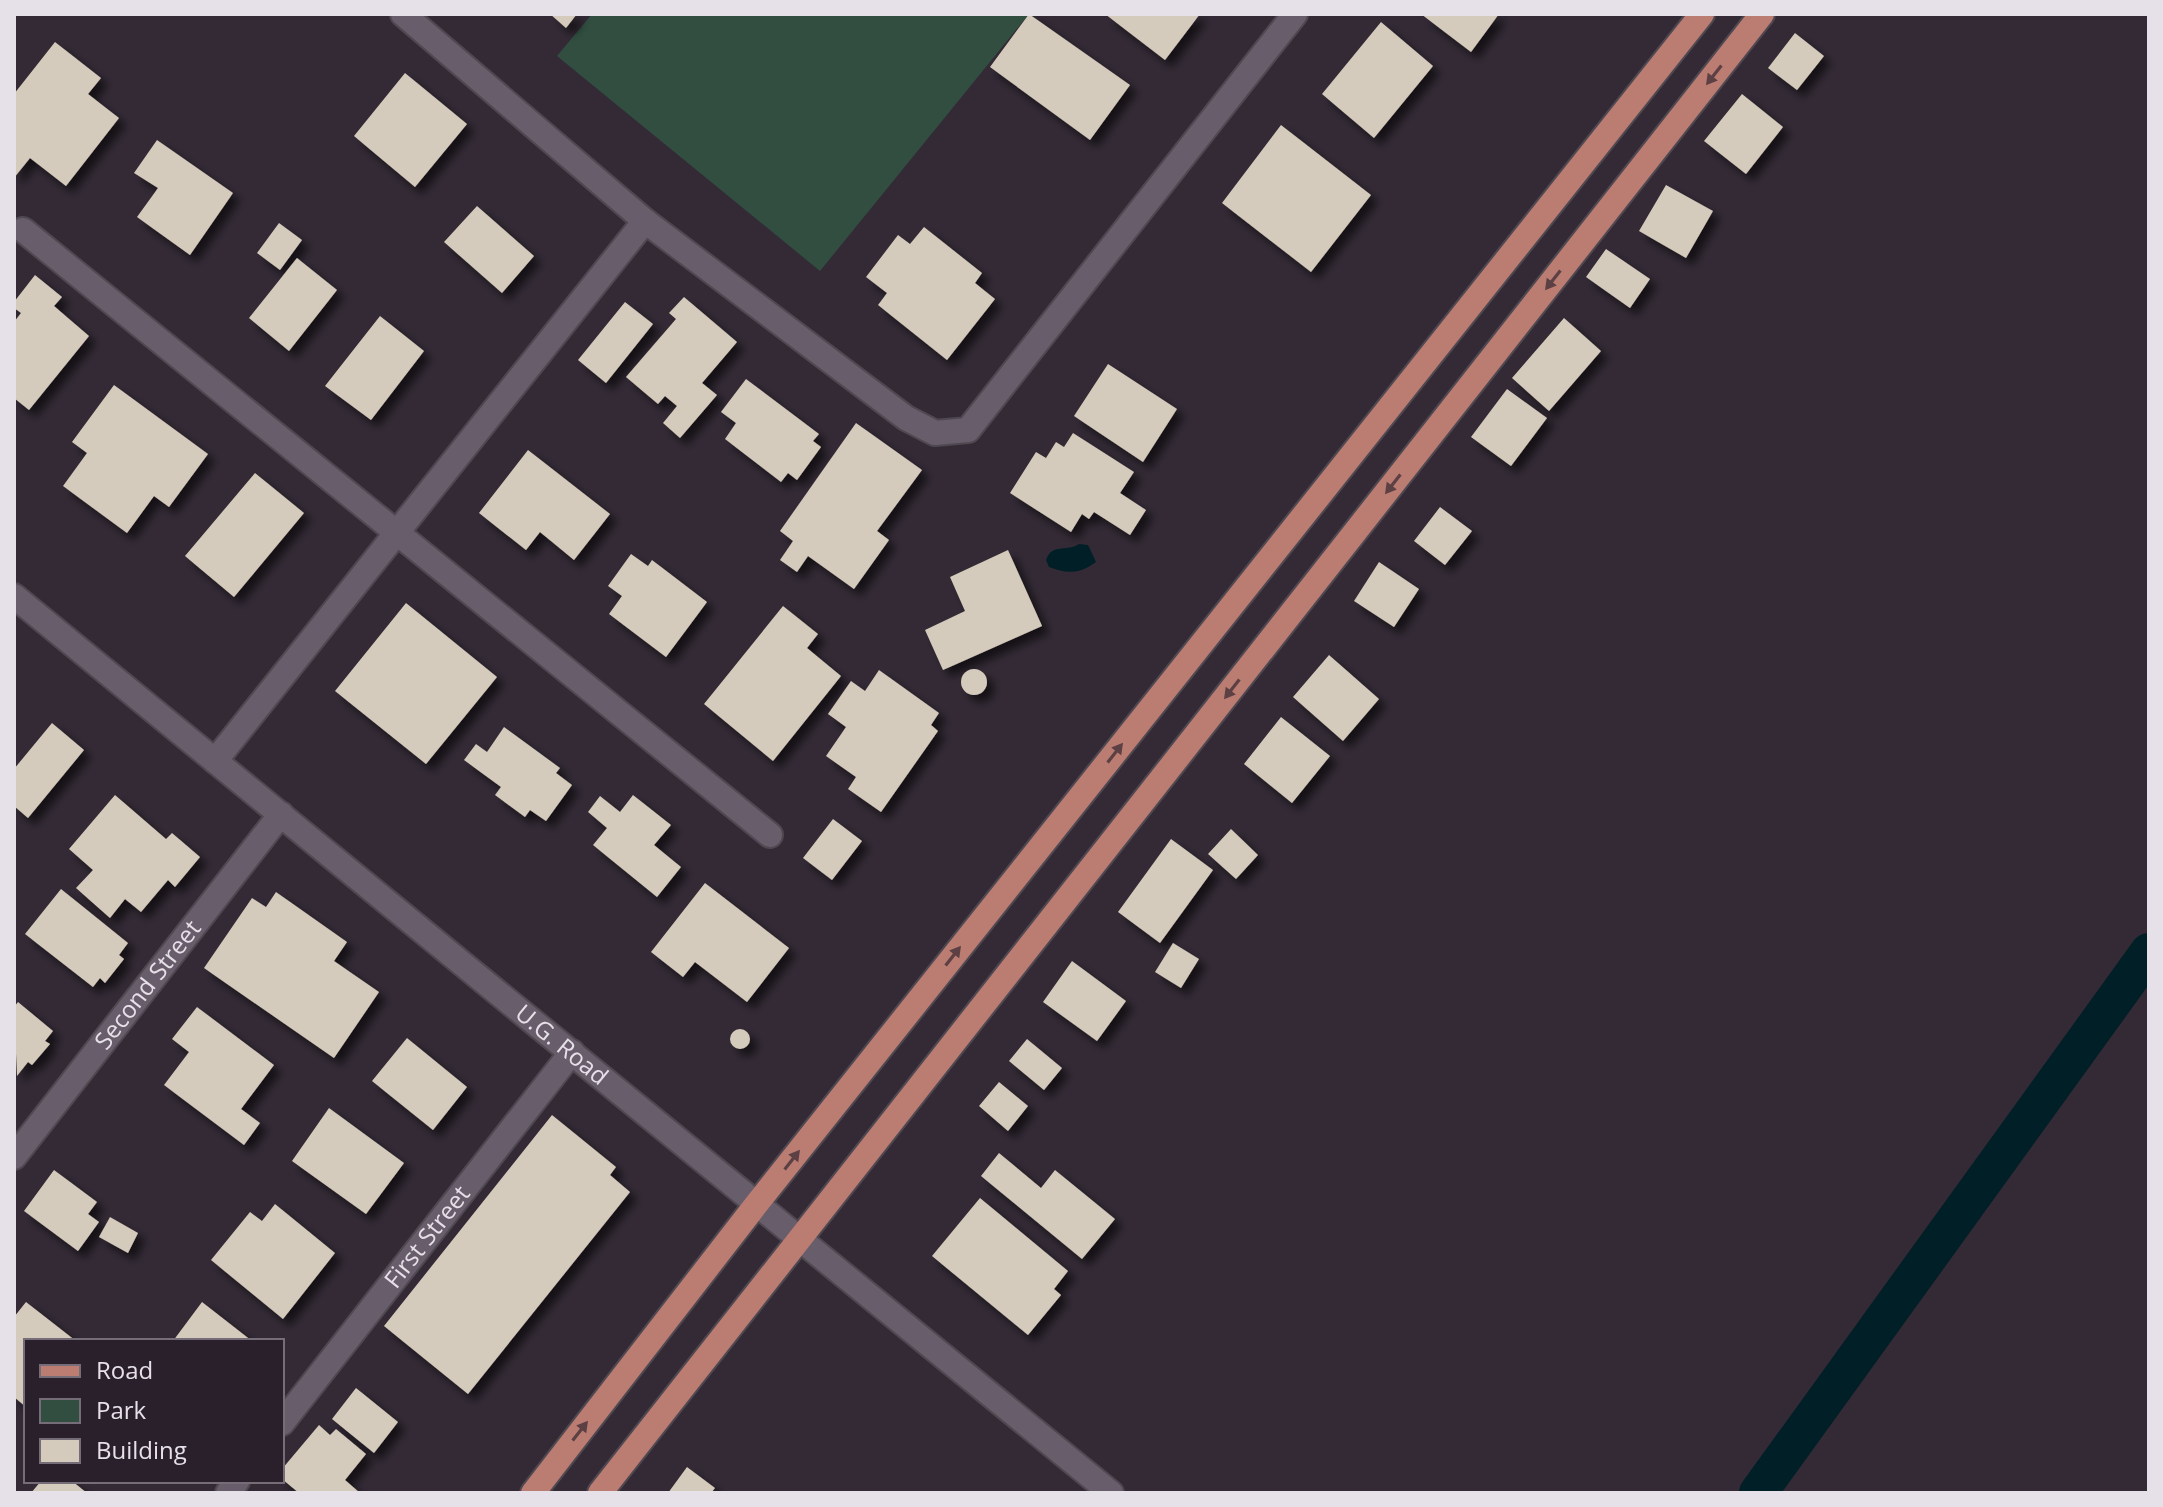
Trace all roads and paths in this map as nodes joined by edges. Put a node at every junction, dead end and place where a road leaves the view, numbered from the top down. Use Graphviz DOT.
graph roads {
  1 [pos="403,14"];
  2 [pos="1295,14"];
  3 [pos="1702,14"];
  4 [pos="1762,14"];
  5 [pos="645,221"];
  6 [pos="23,230"];
  7 [pos="397,532"];
  8 [pos="14,596"];
  9 [pos="215,761"];
  10 [pos="281,814"];
  11 [pos="770,835"];
  12 [pos="572,1052"];
  13 [pos="14,1157"];
  14 [pos="755,1206"];
  15 [pos="798,1241"];
  16 [pos="284,1420"];
  17 [pos="533,1493"];
  18 [pos="600,1493"];
  19 [pos="1111,1493"];
  1 -- 5 [label="street"];
  2 -- 5 [label="street"];
  14 -- 3 [label="main road, one-way"];
  4 -- 15 [label="main road, one-way"];
  5 -- 7 [label="street"];
  6 -- 7 [label="street"];
  7 -- 9 [label="street"];
  7 -- 11 [label="street"];
  8 -- 9 [label="street, U.G. Road"];
  9 -- 10 [label="street, U.G. Road"];
  10 -- 12 [label="street, U.G. Road"];
  10 -- 13 [label="street, Second Street"];
  12 -- 14 [label="street, U.G. Road"];
  12 -- 16 [label="street, First Street"];
  14 -- 15 [label="street, U.G. Road"];
  17 -- 14 [label="main road, one-way"];
  15 -- 18 [label="main road"];
  15 -- 19 [label="street, U.G. Road"];
}
